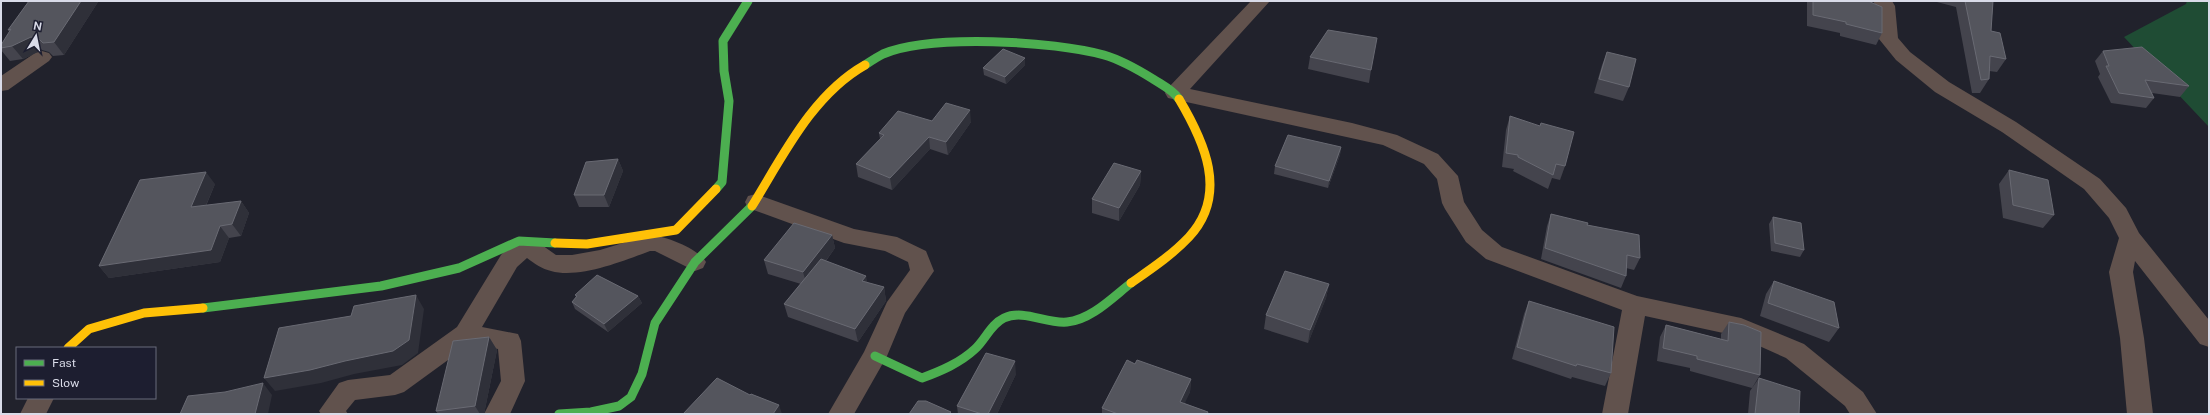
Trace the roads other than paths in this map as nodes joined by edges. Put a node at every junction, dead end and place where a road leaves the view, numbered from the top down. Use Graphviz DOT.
graph roads {
  1 [pos="748,1"];
  2 [pos="1261,1"];
  3 [pos="1882,1"];
  4 [pos="42,57"];
  5 [pos="1,85"];
  6 [pos="1175,92"];
  7 [pos="756,202"];
  8 [pos="2130,238"];
  9 [pos="695,262"];
  10 [pos="1635,305"];
  11 [pos="466,334"];
  12 [pos="2209,337"];
  13 [pos="69,347"];
  14 [pos="875,356"];
  15 [pos="40,399"];
  16 [pos="592,413"];
  17 [pos="33,414"];
  18 [pos="336,414"];
  19 [pos="497,414"];
  20 [pos="559,414"];
  21 [pos="841,414"];
  22 [pos="1615,414"];
  23 [pos="1864,414"];
  24 [pos="2140,414"];
  1 -- 13 [label="street"];
  2 -- 6 [label="street"];
  3 -- 8 [label="street"];
  4 -- 5 [label="street"];
  6 -- 7 [label="street"];
  6 -- 10 [label="street"];
  6 -- 14 [label="street"];
  7 -- 9 [label="street"];
  7 -- 14 [label="street"];
  8 -- 12 [label="street"];
  8 -- 24 [label="street"];
  9 -- 11 [label="street"];
  9 -- 16 [label="street"];
  10 -- 22 [label="street"];
  10 -- 23 [label="street"];
  11 -- 18 [label="street"];
  11 -- 19 [label="street"];
  14 -- 21 [label="street"];
  15 -- 17 [label="street"];
  16 -- 20 [label="street"];
}
